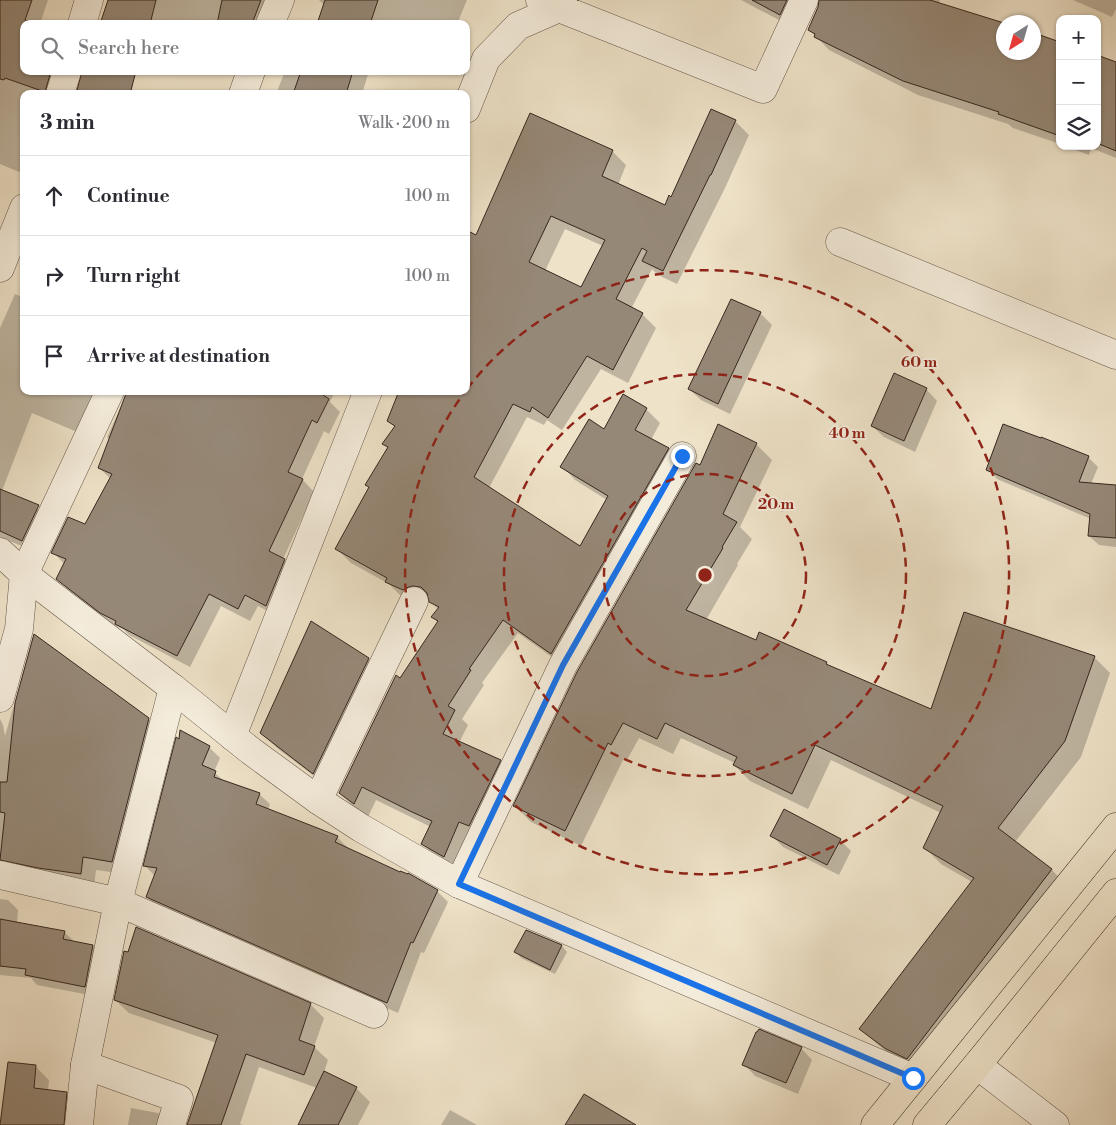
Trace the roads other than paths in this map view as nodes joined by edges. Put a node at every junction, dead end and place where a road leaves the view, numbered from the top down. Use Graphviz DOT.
graph roads {
  1 [pos="89,0"];
  2 [pos="280,0"];
  3 [pos="804,0"];
  4 [pos="554,3"];
  5 [pos="83,20"];
  6 [pos="272,20"];
  7 [pos="66,75"];
  8 [pos="249,75"];
  9 [pos="61,90"];
  10 [pos="244,90"];
  11 [pos="470,99"];
  12 [pos="20,218"];
  13 [pos="840,242"];
  14 [pos="0,268"];
  15 [pos="1116,355"];
  16 [pos="108,395"];
  17 [pos="366,395"];
  18 [pos="682,456"];
  19 [pos="0,552"];
  20 [pos="24,574"];
  21 [pos="414,600"];
  22 [pos="172,688"];
  23 [pos="0,698"];
  24 [pos="232,736"];
  25 [pos="318,800"];
  26 [pos="1116,827"];
  27 [pos="0,875"];
  28 [pos="459,884"];
  29 [pos="1116,893"];
  30 [pos="118,902"];
  31 [pos="374,1014"];
  32 [pos="85,1065"];
  33 [pos="977,1065"];
  34 [pos="913,1078"];
  35 [pos="79,1125"];
  36 [pos="171,1125"];
  37 [pos="875,1125"];
  38 [pos="927,1125"];
  39 [pos="1055,1125"];
  1 -- 5 [label="street"];
  2 -- 6 [label="street"];
  3 -- 4 [label="street"];
  4 -- 11 [label="street"];
  7 -- 9 [label="street"];
  8 -- 10 [label="street"];
  12 -- 14 [label="street"];
  13 -- 15 [label="street"];
  16 -- 20 [label="street"];
  17 -- 24 [label="street"];
  18 -- 28 [label="street"];
  19 -- 20 [label="street"];
  20 -- 22 [label="street"];
  20 -- 23 [label="street"];
  21 -- 25 [label="street"];
  22 -- 24 [label="street"];
  22 -- 30 [label="street"];
  24 -- 25 [label="street"];
  25 -- 28 [label="street"];
  26 -- 34 [label="main road"];
  27 -- 30 [label="street"];
  28 -- 34 [label="street"];
  29 -- 33 [label="main road"];
  30 -- 31 [label="street"];
  30 -- 32 [label="street"];
  32 -- 35 [label="street"];
  32 -- 36 [label="street"];
  33 -- 38 [label="main road"];
  33 -- 39 [label="street"];
  34 -- 37 [label="main road"];
}
